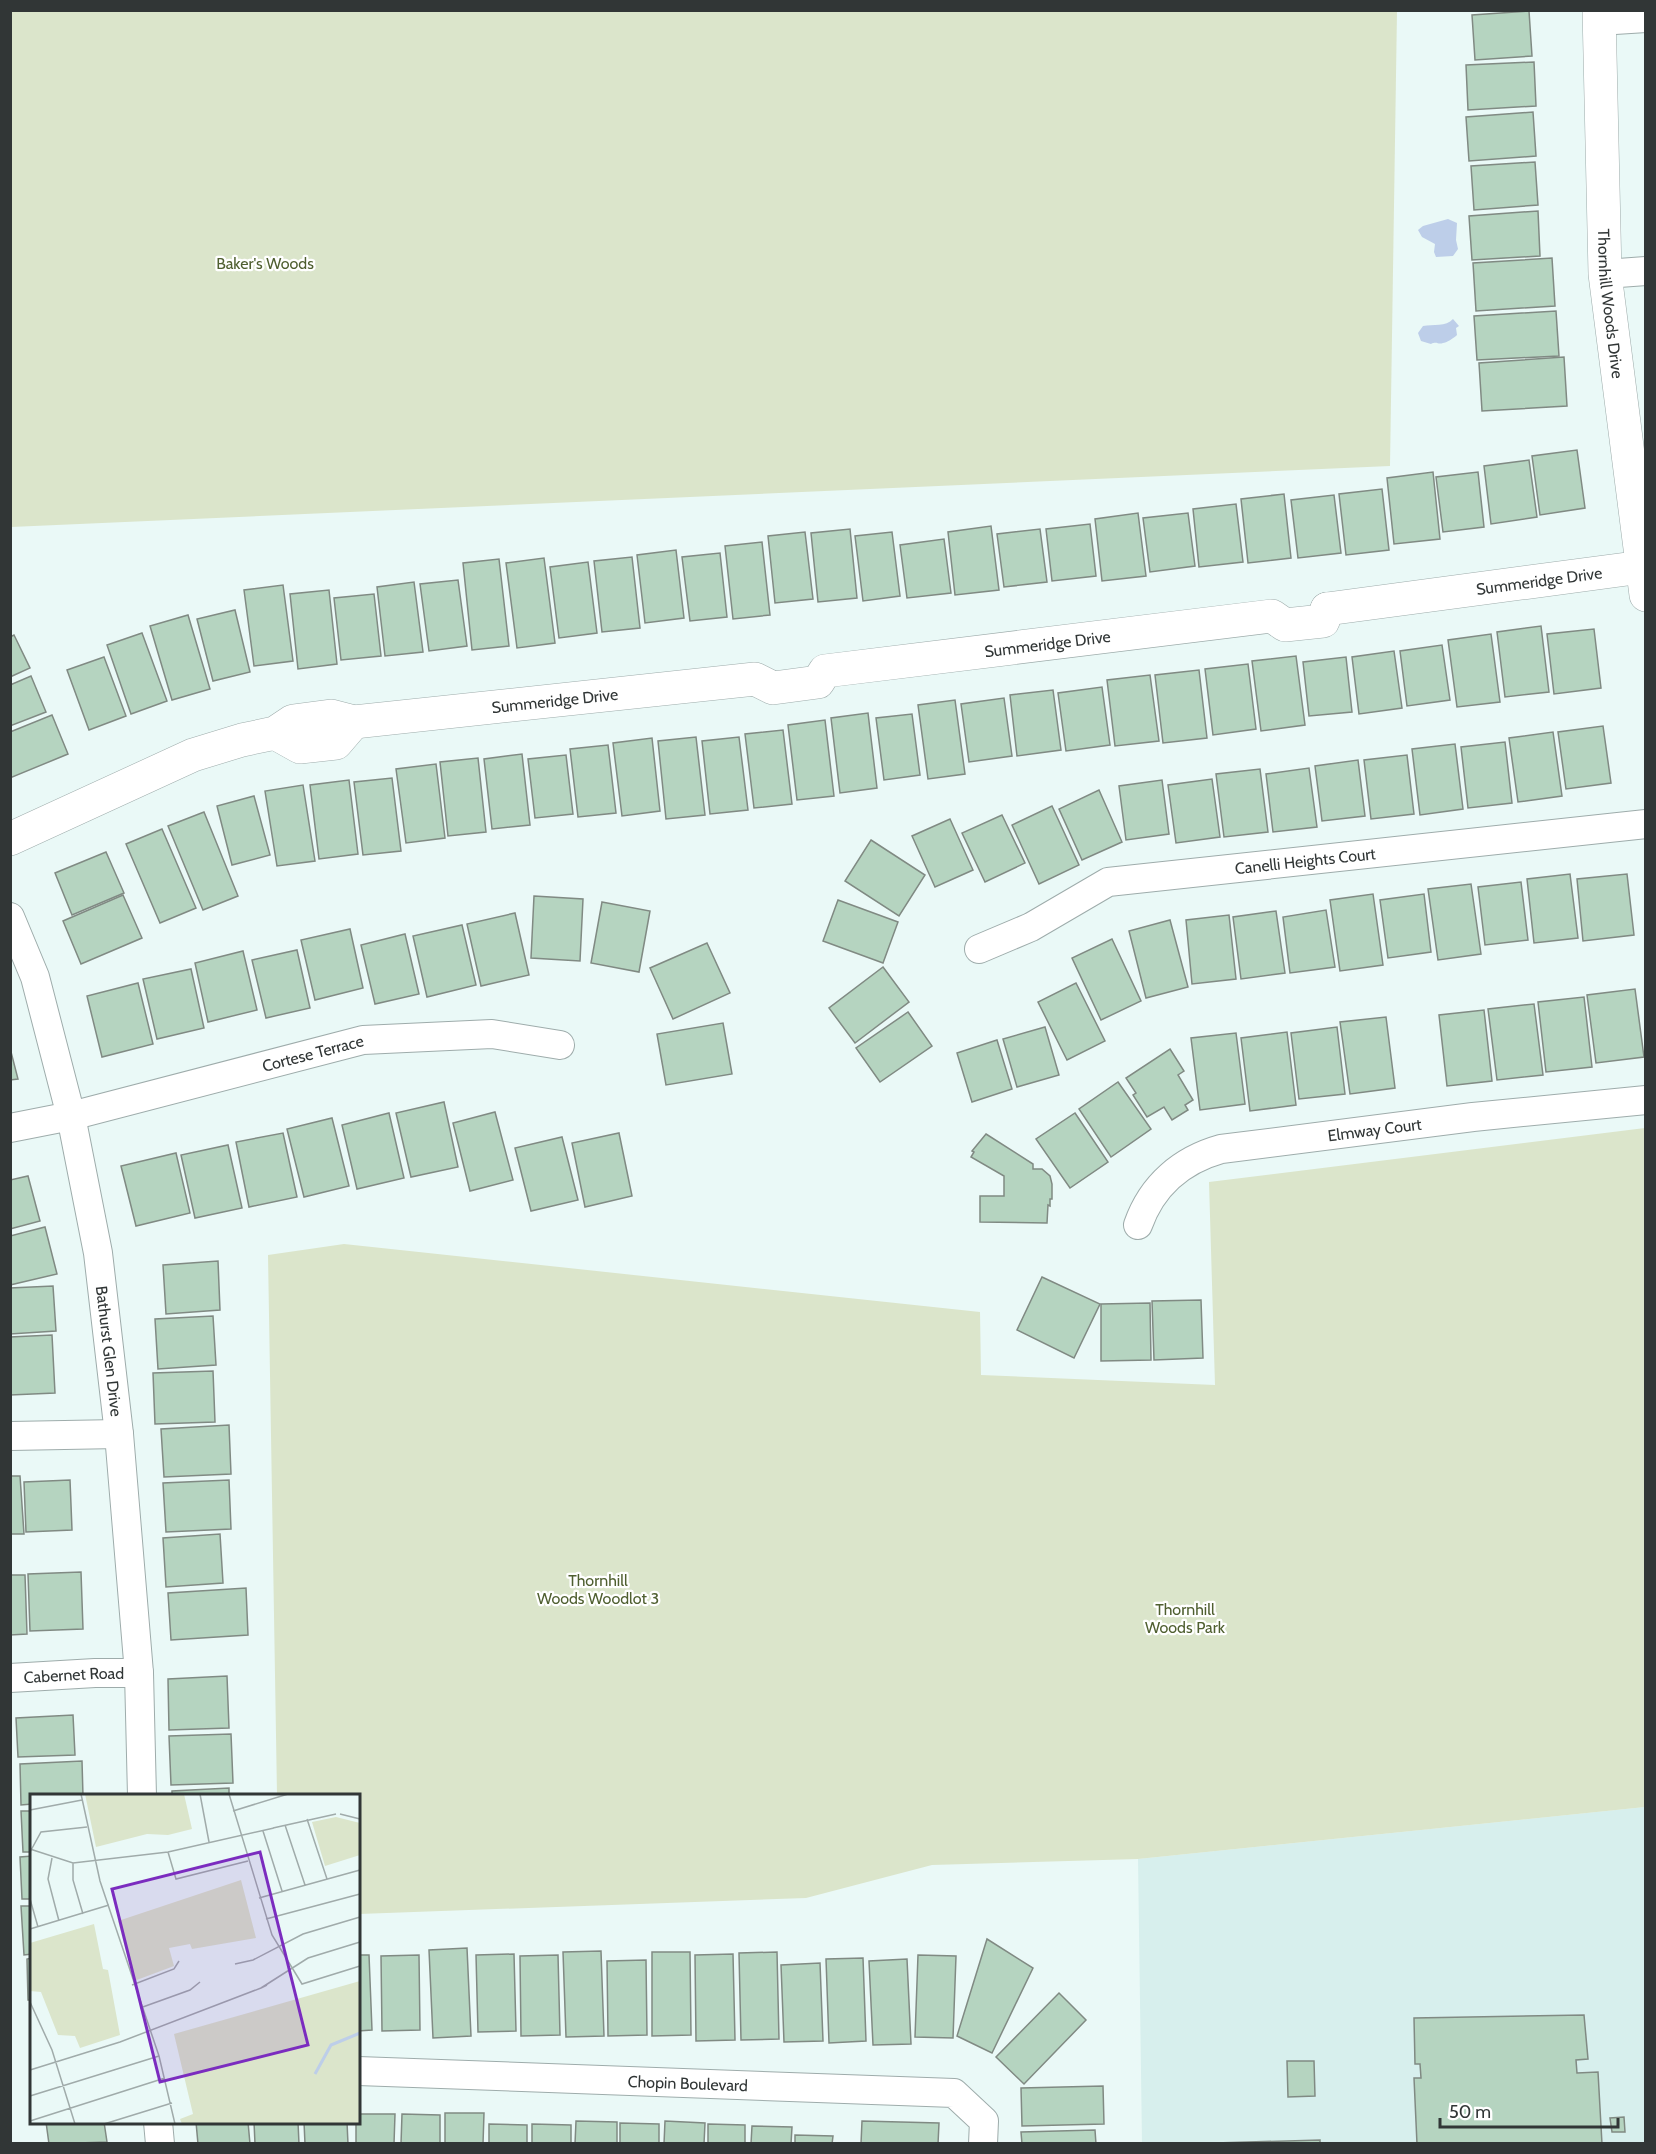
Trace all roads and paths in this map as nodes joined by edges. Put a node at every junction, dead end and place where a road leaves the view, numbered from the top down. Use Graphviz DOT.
graph roads {
  1 [pos="1599,16"];
  2 [pos="1646,18"];
  3 [pos="1646,271"];
  4 [pos="1605,274"];
  5 [pos="1644,576"];
  6 [pos="1646,824"];
  7 [pos="10,839"];
  8 [pos="10,917"];
  9 [pos="980,949"];
  10 [pos="560,1045"];
  11 [pos="1646,1100"];
  12 [pos="71,1116"];
  13 [pos="10,1128"];
  14 [pos="1138,1225"];
  15 [pos="119,1434"];
  16 [pos="10,1436"];
  17 [pos="139,1673"];
  18 [pos="10,1678"];
  19 [pos="142,1794"];
  20 [pos="360,2072"];
  21 [pos="158,2124"];
  22 [pos="160,2144"];
  23 [pos="983,2144"];
  1 -- 2 [label="street"];
  1 -- 4 [label="street, Thornhill Woods Drive"];
  3 -- 4 [label="street"];
  4 -- 5 [label="street, Thornhill Woods Drive"];
  5 -- 7 [label="street, Summeridge Drive"];
  6 -- 9 [label="street, Canelli Heights Court"];
  8 -- 12 [label="street, Bathurst Glen Drive"];
  10 -- 12 [label="street, Cortese Terrace"];
  11 -- 14 [label="street, Elmway Court"];
  12 -- 13 [label="street, Cortese Terrace"];
  12 -- 15 [label="street, Bathurst Glen Drive"];
  15 -- 16 [label="street"];
  15 -- 17 [label="street, Bathurst Glen Drive"];
  17 -- 18 [label="street, Cabernet Road"];
  17 -- 19 [label="street, Bathurst Glen Drive"];
  20 -- 23 [label="street, Chopin Boulevard"];
  21 -- 22 [label="street"];
}
